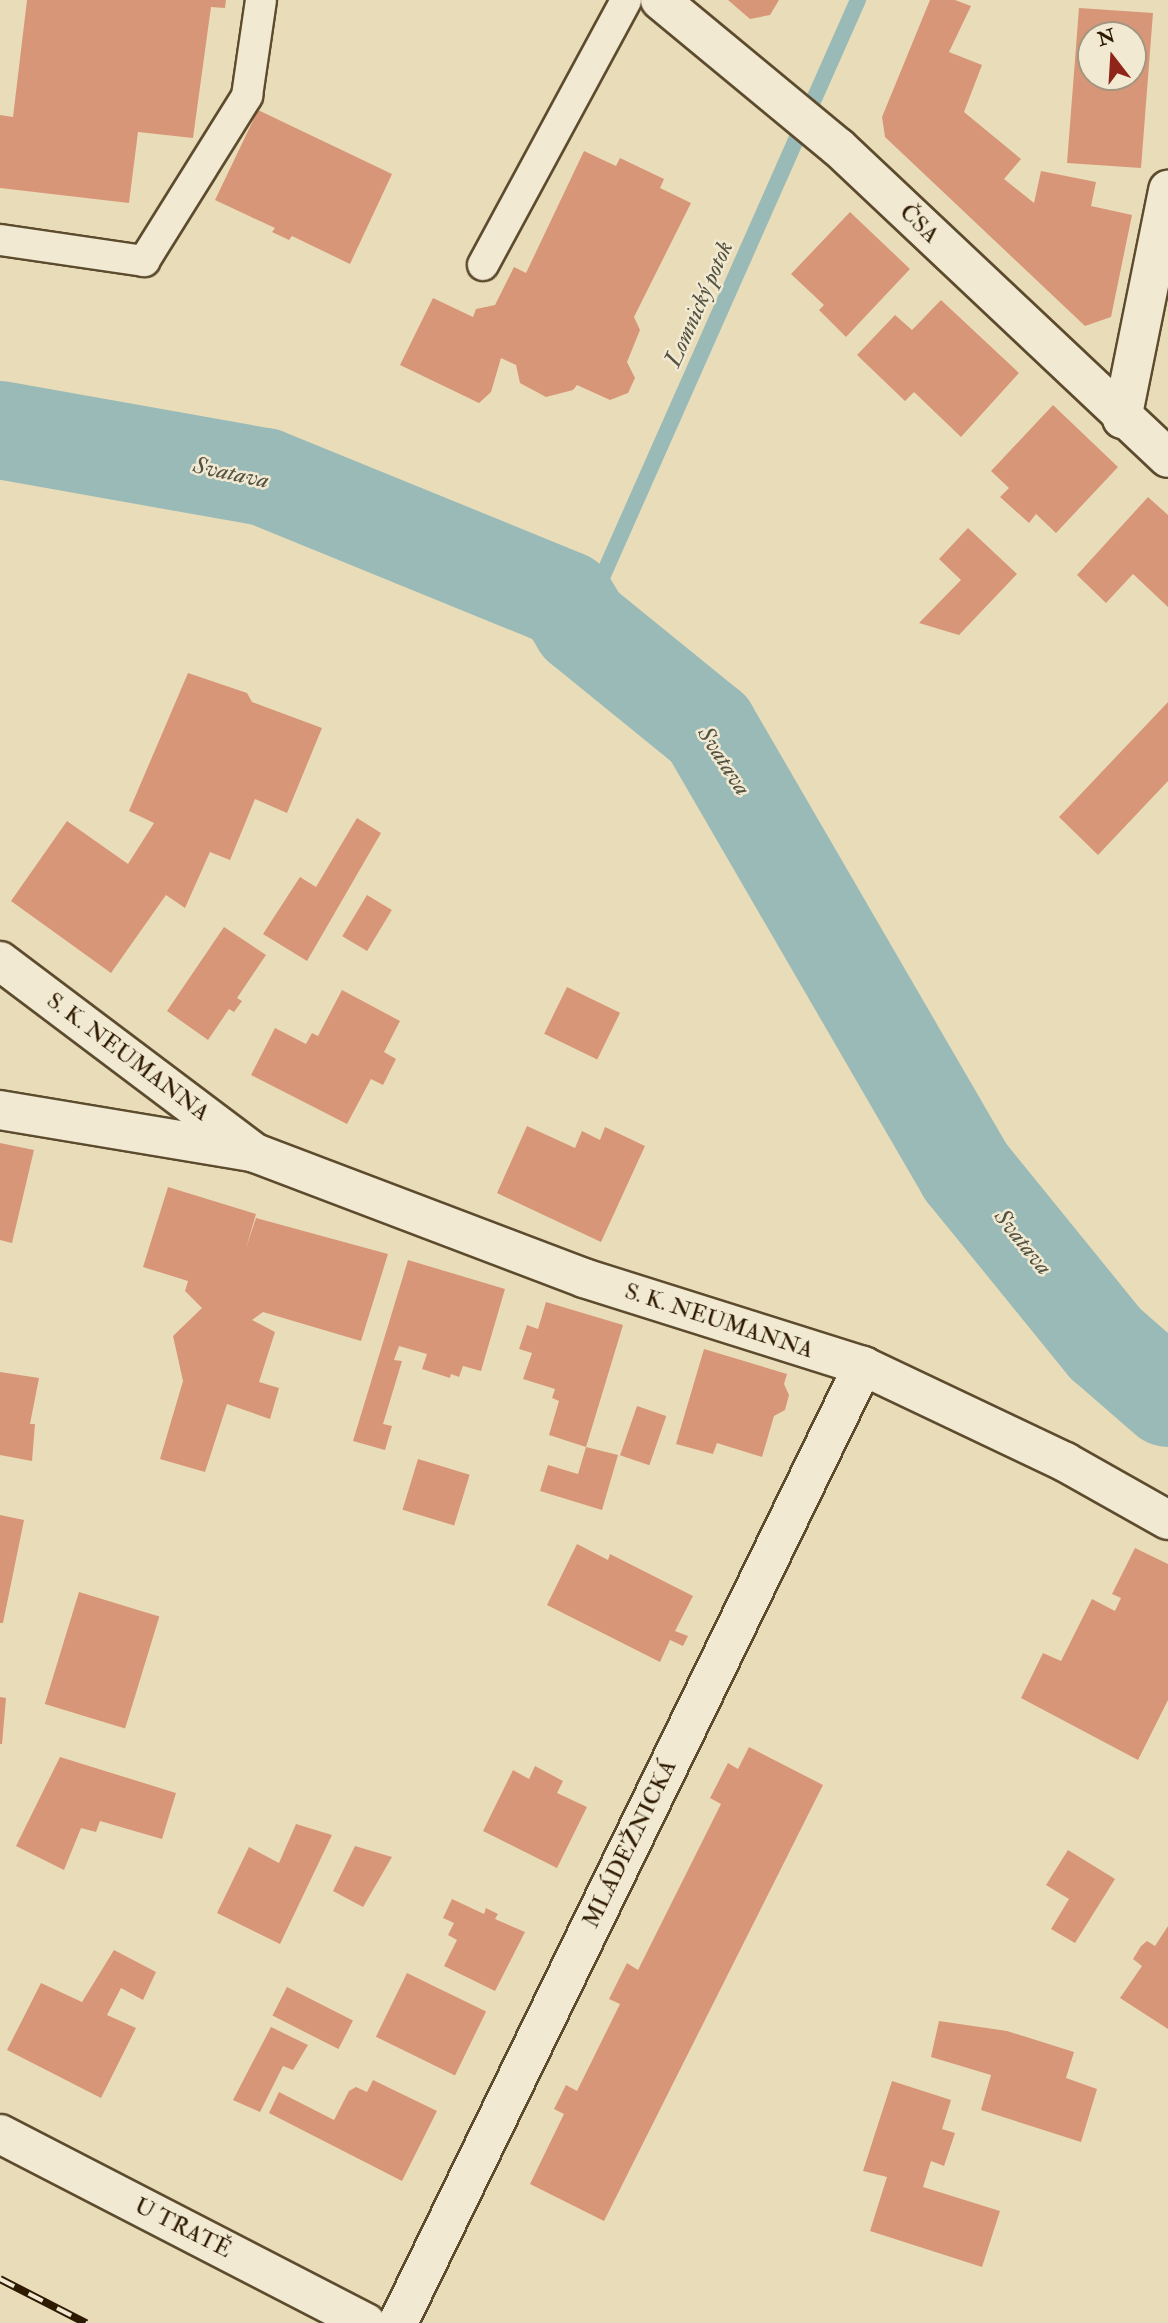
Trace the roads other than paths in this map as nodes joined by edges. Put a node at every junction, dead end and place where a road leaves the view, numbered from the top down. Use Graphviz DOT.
graph roads {
  1 [pos="261,0"];
  2 [pos="626,0"];
  3 [pos="660,0"];
  4 [pos="1168,190"];
  5 [pos="0,240"];
  6 [pos="483,265"];
  7 [pos="1122,419"];
  8 [pos="1168,458"];
  9 [pos="0,961"];
  10 [pos="0,1110"];
  11 [pos="255,1153"];
  12 [pos="863,1366"];
  13 [pos="1168,1520"];
  14 [pos="0,2134"];
  15 [pos="366,2323"];
  16 [pos="398,2323"];
  1 -- 5 [label="lane"];
  2 -- 6 [label="lane"];
  3 -- 7 [label="street, ČSA"];
  4 -- 7 [label="street"];
  7 -- 8 [label="street, ČSA"];
  9 -- 11 [label="street, S. K. NEUMANNA"];
  10 -- 11 [label="street, S. K. NEUMANNA"];
  11 -- 12 [label="street, S. K. NEUMANNA"];
  12 -- 13 [label="street, S. K. NEUMANNA"];
  12 -- 16 [label="street, MLÁDEŽNICKÁ"];
  14 -- 15 [label="street, U TRATĚ"];
}
